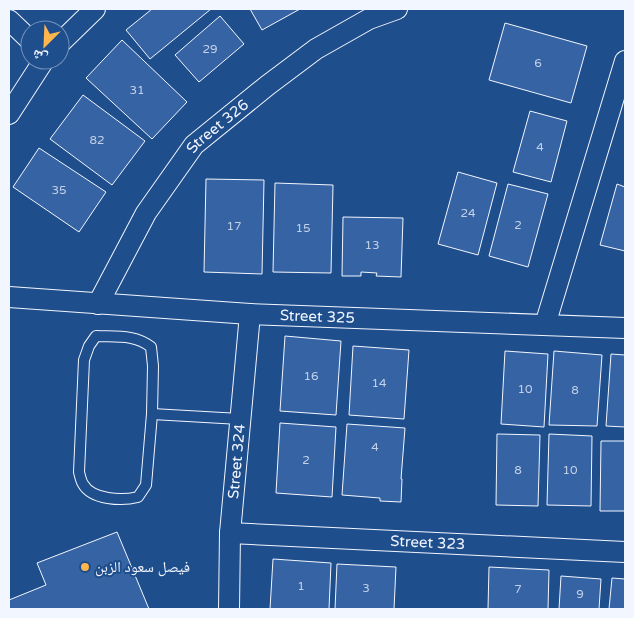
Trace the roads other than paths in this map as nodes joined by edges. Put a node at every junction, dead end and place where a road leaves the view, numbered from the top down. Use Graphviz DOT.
graph roads {
  1 [pos="95,9"];
  2 [pos="397,9"];
  3 [pos="9,20"];
  4 [pos="20,30"];
  5 [pos="70,33"];
  6 [pos="625,61"];
  7 [pos="38,70"];
  8 [pos="9,114"];
  9 [pos="9,297"];
  10 [pos="98,304"];
  11 [pos="250,314"];
  12 [pos="545,325"];
  13 [pos="625,328"];
  14 [pos="152,414"];
  15 [pos="240,419"];
  16 [pos="230,533"];
  17 [pos="625,552"];
  18 [pos="229,609"];
  1 -- 5 [label="street"];
  2 -- 10 [label="street, Street 326"];
  3 -- 4 [label="street"];
  6 -- 12 [label="street"];
  7 -- 8 [label="street"];
  9 -- 10 [label="street, Street 325"];
  10 -- 11 [label="street, Street 325"];
  11 -- 12 [label="street, Street 325"];
  11 -- 15 [label="street, Street 324"];
  12 -- 13 [label="street, Street 325"];
  14 -- 14 [label="lane"];
  14 -- 15 [label="lane"];
  15 -- 16 [label="street, Street 324"];
  16 -- 17 [label="street, Street 323"];
  16 -- 18 [label="street, Street 324"];
}
